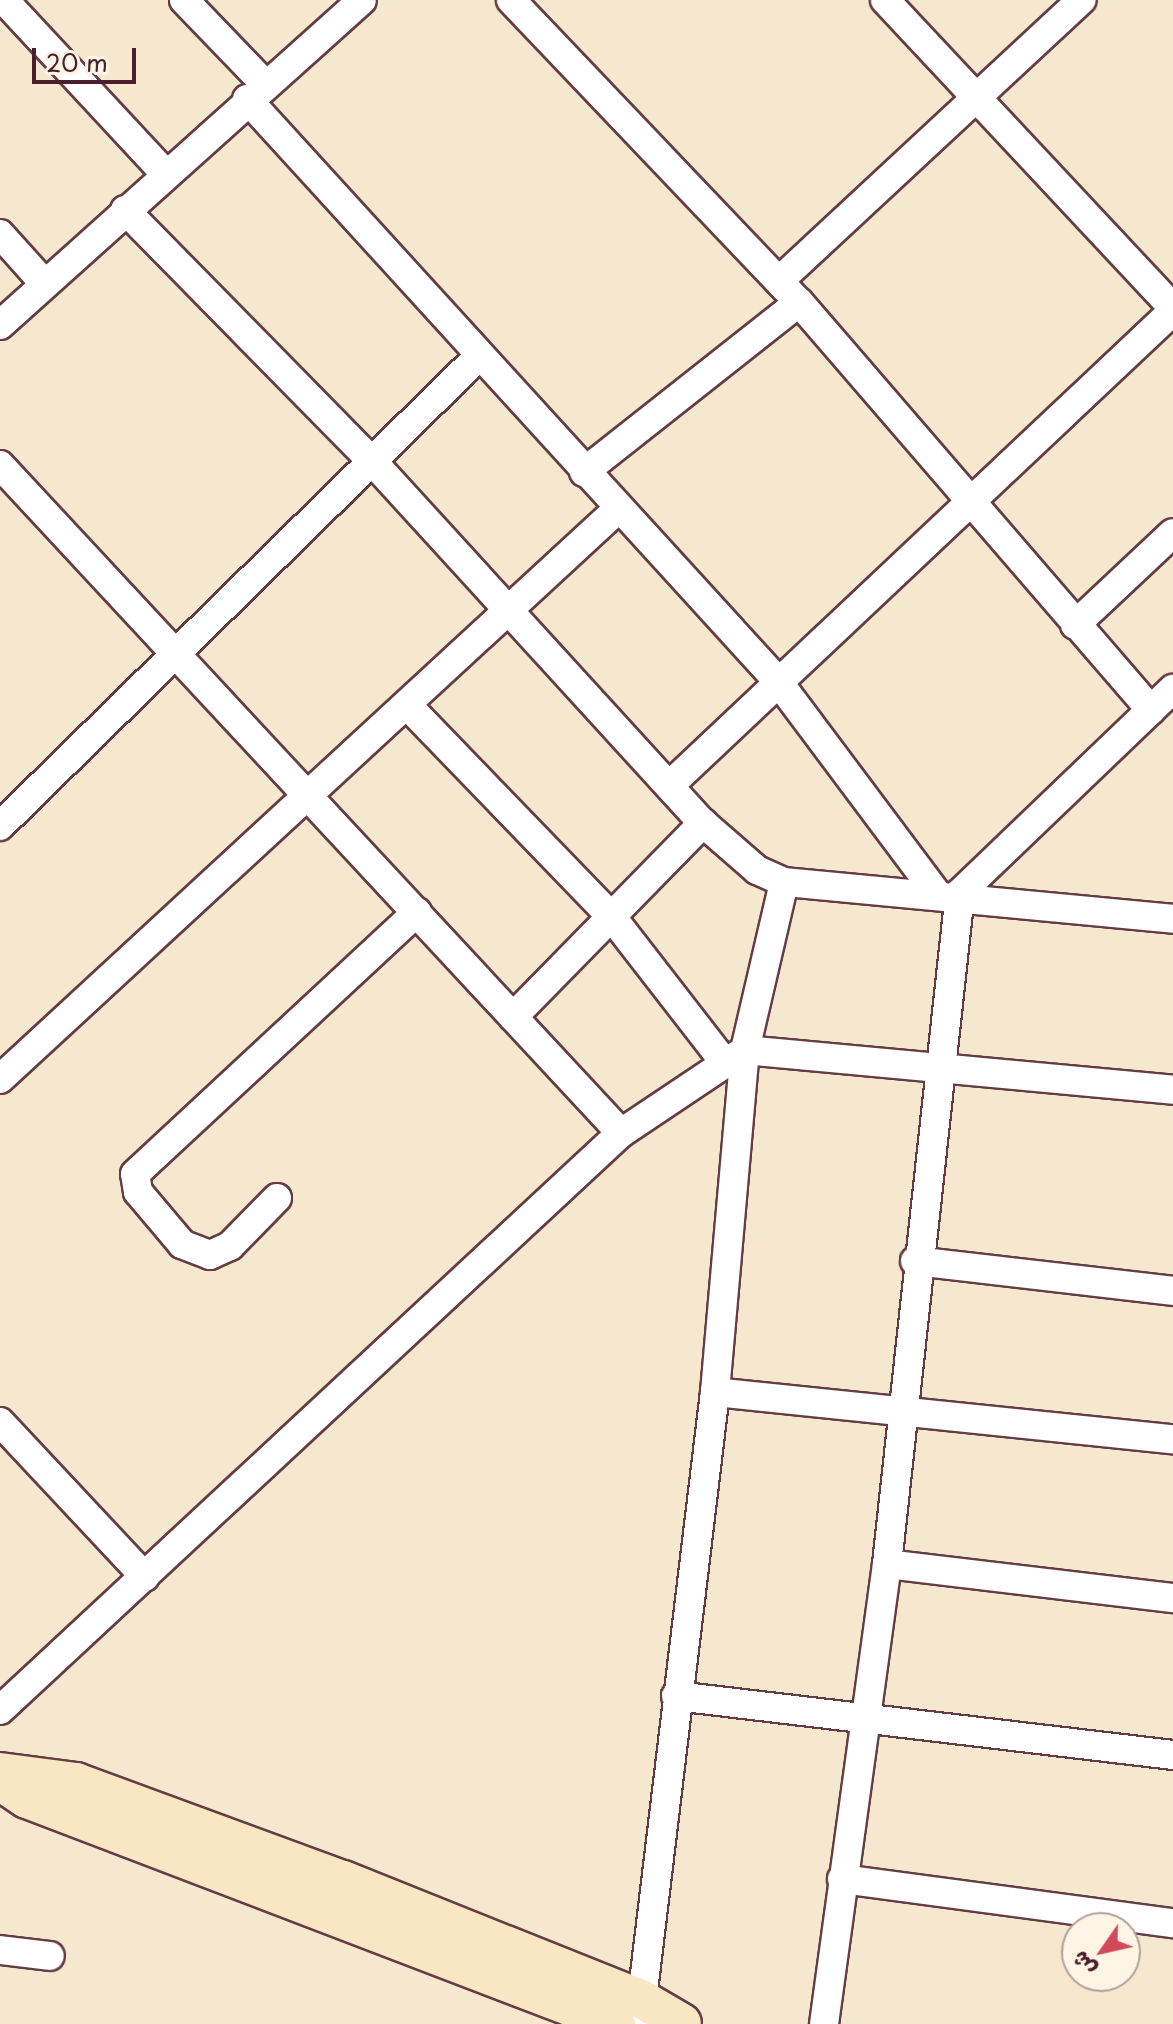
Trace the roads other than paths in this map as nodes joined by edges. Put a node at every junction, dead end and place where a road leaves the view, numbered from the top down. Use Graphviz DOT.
graph roads {
  1 [pos="4,0"];
  2 [pos="184,0"];
  3 [pos="362,0"];
  4 [pos="511,0"];
  5 [pos="885,0"];
  6 [pos="1081,0"];
  7 [pos="255,91"];
  8 [pos="977,95"];
  9 [pos="165,173"];
  10 [pos="125,210"];
  11 [pos="0,234"];
  12 [pos="779,281"];
  13 [pos="45,284"];
  14 [pos="799,302"];
  15 [pos="1173,310"];
  16 [pos="0,325"];
  17 [pos="476,359"];
  18 [pos="373,462"];
  19 [pos="0,465"];
  20 [pos="584,472"];
  21 [pos="970,500"];
  22 [pos="618,509"];
  23 [pos="1173,533"];
  24 [pos="507,613"];
  25 [pos="1075,625"];
  26 [pos="181,654"];
  27 [pos="777,680"];
  28 [pos="1173,689"];
  29 [pos="408,706"];
  30 [pos="1151,710"];
  31 [pos="671,784"];
  32 [pos="310,798"];
  33 [pos="703,823"];
  34 [pos="0,826"];
  35 [pos="784,882"];
  36 [pos="947,892"];
  37 [pos="417,912"];
  38 [pos="611,916"];
  39 [pos="1173,919"];
  40 [pos="513,1017"];
  41 [pos="735,1056"];
  42 [pos="939,1070"];
  43 [pos="0,1079"];
  44 [pos="1173,1090"];
  45 [pos="621,1133"];
  46 [pos="277,1198"];
  47 [pos="915,1261"];
  48 [pos="1173,1291"];
  49 [pos="715,1392"];
  50 [pos="901,1407"];
  51 [pos="0,1422"];
  52 [pos="1173,1439"];
  53 [pos="887,1564"];
  54 [pos="145,1577"];
  55 [pos="1173,1598"];
  56 [pos="676,1696"];
  57 [pos="0,1710"];
  58 [pos="862,1722"];
  59 [pos="1173,1755"];
  60 [pos="0,1772"];
  61 [pos="0,1781"];
  62 [pos="842,1879"];
  63 [pos="1173,1923"];
  64 [pos="0,1950"];
  65 [pos="50,1956"];
  66 [pos="633,2016"];
  67 [pos="680,2024"];
  68 [pos="691,2024"];
  69 [pos="824,2024"];
  1 -- 9 [label="street"];
  2 -- 7 [label="street"];
  3 -- 7 [label="street"];
  4 -- 12 [label="street"];
  5 -- 8 [label="street"];
  6 -- 8 [label="street"];
  7 -- 9 [label="street"];
  7 -- 17 [label="street"];
  8 -- 12 [label="street"];
  8 -- 15 [label="street"];
  9 -- 10 [label="street"];
  10 -- 13 [label="street"];
  10 -- 18 [label="street"];
  11 -- 13 [label="street"];
  12 -- 14 [label="street"];
  13 -- 16 [label="street"];
  14 -- 20 [label="street"];
  14 -- 21 [label="street"];
  15 -- 21 [label="street"];
  17 -- 18 [label="street"];
  17 -- 20 [label="street"];
  18 -- 24 [label="street"];
  18 -- 26 [label="street"];
  19 -- 26 [label="street"];
  20 -- 22 [label="street"];
  21 -- 25 [label="street"];
  21 -- 27 [label="street"];
  22 -- 24 [label="street"];
  22 -- 27 [label="street"];
  23 -- 25 [label="street"];
  24 -- 29 [label="street"];
  24 -- 31 [label="street"];
  25 -- 30 [label="street"];
  26 -- 32 [label="street"];
  26 -- 34 [label="street"];
  27 -- 31 [label="street"];
  27 -- 36 [label="street"];
  28 -- 30 [label="street"];
  29 -- 32 [label="street"];
  29 -- 38 [label="street"];
  30 -- 36 [label="street"];
  31 -- 33 [label="street"];
  32 -- 37 [label="street"];
  32 -- 43 [label="street"];
  33 -- 35 [label="street"];
  33 -- 38 [label="street"];
  35 -- 36 [label="street"];
  35 -- 41 [label="street"];
  36 -- 39 [label="street"];
  36 -- 42 [label="street"];
  37 -- 40 [label="street"];
  37 -- 46 [label="street"];
  38 -- 40 [label="street"];
  38 -- 41 [label="street"];
  40 -- 45 [label="street"];
  41 -- 42 [label="street"];
  41 -- 45 [label="street"];
  41 -- 49 [label="street"];
  42 -- 44 [label="street"];
  42 -- 47 [label="street"];
  45 -- 54 [label="street"];
  47 -- 48 [label="street"];
  47 -- 50 [label="street"];
  49 -- 50 [label="street"];
  49 -- 56 [label="street"];
  50 -- 52 [label="street"];
  50 -- 53 [label="street"];
  51 -- 54 [label="street"];
  53 -- 55 [label="street"];
  53 -- 58 [label="street"];
  54 -- 57 [label="street"];
  56 -- 58 [label="street"];
  56 -- 66 [label="street"];
  58 -- 59 [label="street"];
  58 -- 62 [label="street"];
  60 -- 66 [label="street"];
  61 -- 66 [label="street"];
  62 -- 63 [label="street"];
  62 -- 69 [label="street"];
  64 -- 65 [label="street"];
  66 -- 67 [label="street"];
  67 -- 68 [label="street"];
}
